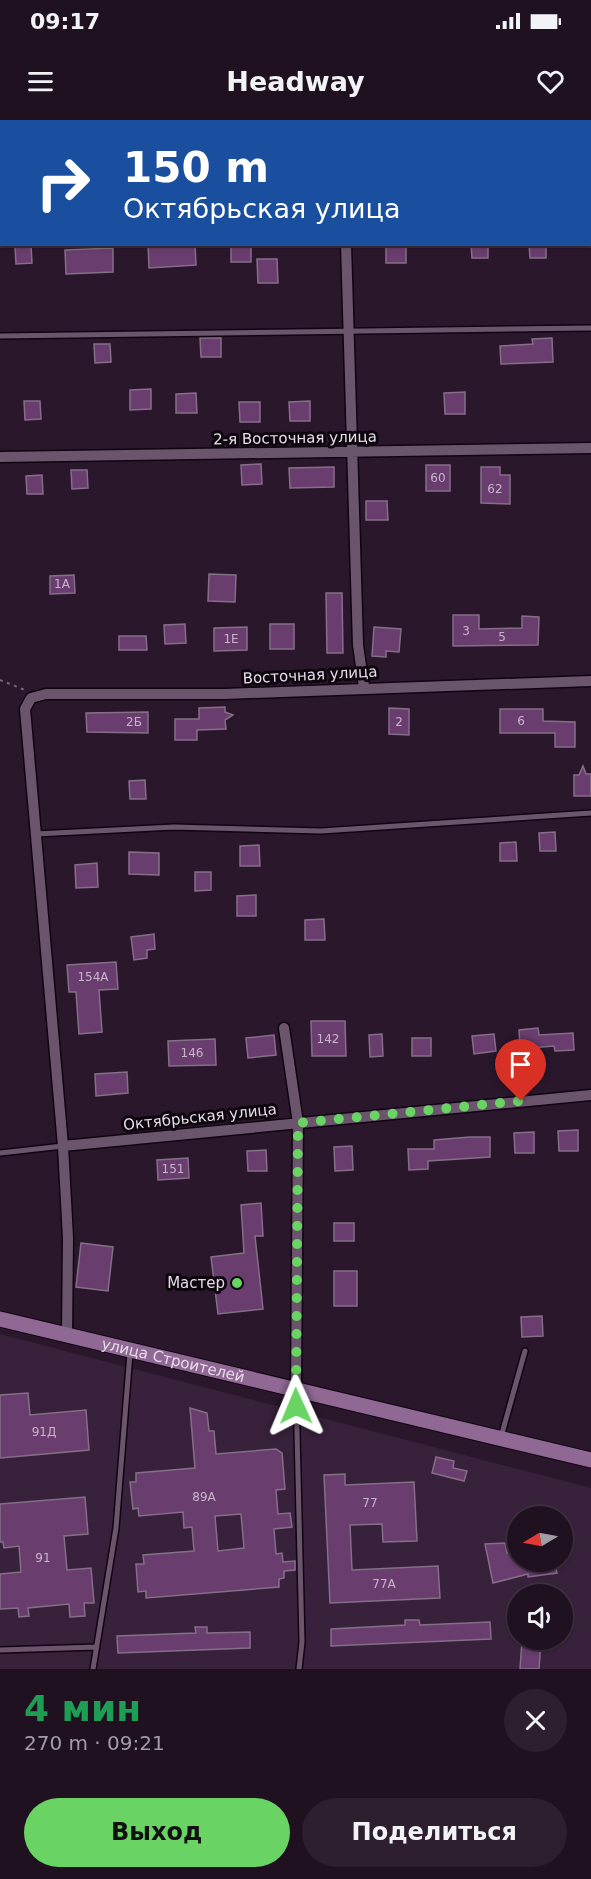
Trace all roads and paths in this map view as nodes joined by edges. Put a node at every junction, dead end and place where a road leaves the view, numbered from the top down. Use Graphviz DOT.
graph roads {
  1 [pos="346,246"];
  2 [pos="591,328"];
  3 [pos="349,333"];
  4 [pos="0,336"];
  5 [pos="591,448"];
  6 [pos="353,452"];
  7 [pos="0,458"];
  8 [pos="0,680"];
  9 [pos="591,681"];
  10 [pos="364,687"];
  11 [pos="35,697"];
  12 [pos="591,813"];
  13 [pos="34,834"];
  14 [pos="284,1028"];
  15 [pos="591,1095"];
  16 [pos="298,1123"];
  17 [pos="63,1146"];
  18 [pos="0,1154"];
  19 [pos="0,1319"];
  20 [pos="67,1333"];
  21 [pos="130,1348"];
  22 [pos="525,1351"];
  23 [pos="296,1389"];
  24 [pos="500,1438"];
  25 [pos="591,1460"];
  26 [pos="97,1647"];
  27 [pos="0,1650"];
  28 [pos="93,1669"];
  29 [pos="299,1669"];
  1 -- 3 [label="street"];
  2 -- 3 [label="lane"];
  3 -- 4 [label="lane"];
  3 -- 6 [label="street"];
  5 -- 6 [label="street, 2-я Восточная улица"];
  6 -- 7 [label="street, 2-я Восточная улица"];
  6 -- 10 [label="street"];
  8 -- 11 [label="path"];
  9 -- 10 [label="street, Восточная улица"];
  10 -- 11 [label="street, Восточная улица"];
  11 -- 13 [label="street"];
  12 -- 13 [label="lane"];
  13 -- 17 [label="street"];
  14 -- 16 [label="street"];
  15 -- 16 [label="street, Октябрьская улица"];
  16 -- 17 [label="street, Октябрьская улица"];
  16 -- 23 [label="street"];
  17 -- 18 [label="lane"];
  17 -- 20 [label="street"];
  19 -- 20 [label="main road, улица Строителей"];
  20 -- 21 [label="main road, улица Строителей"];
  21 -- 23 [label="main road, улица Строителей"];
  21 -- 26 [label="lane"];
  22 -- 24 [label="lane"];
  23 -- 24 [label="main road, улица Строителей"];
  23 -- 29 [label="lane"];
  24 -- 25 [label="main road, улица Строителей"];
  26 -- 27 [label="lane"];
  26 -- 28 [label="lane"];
}
